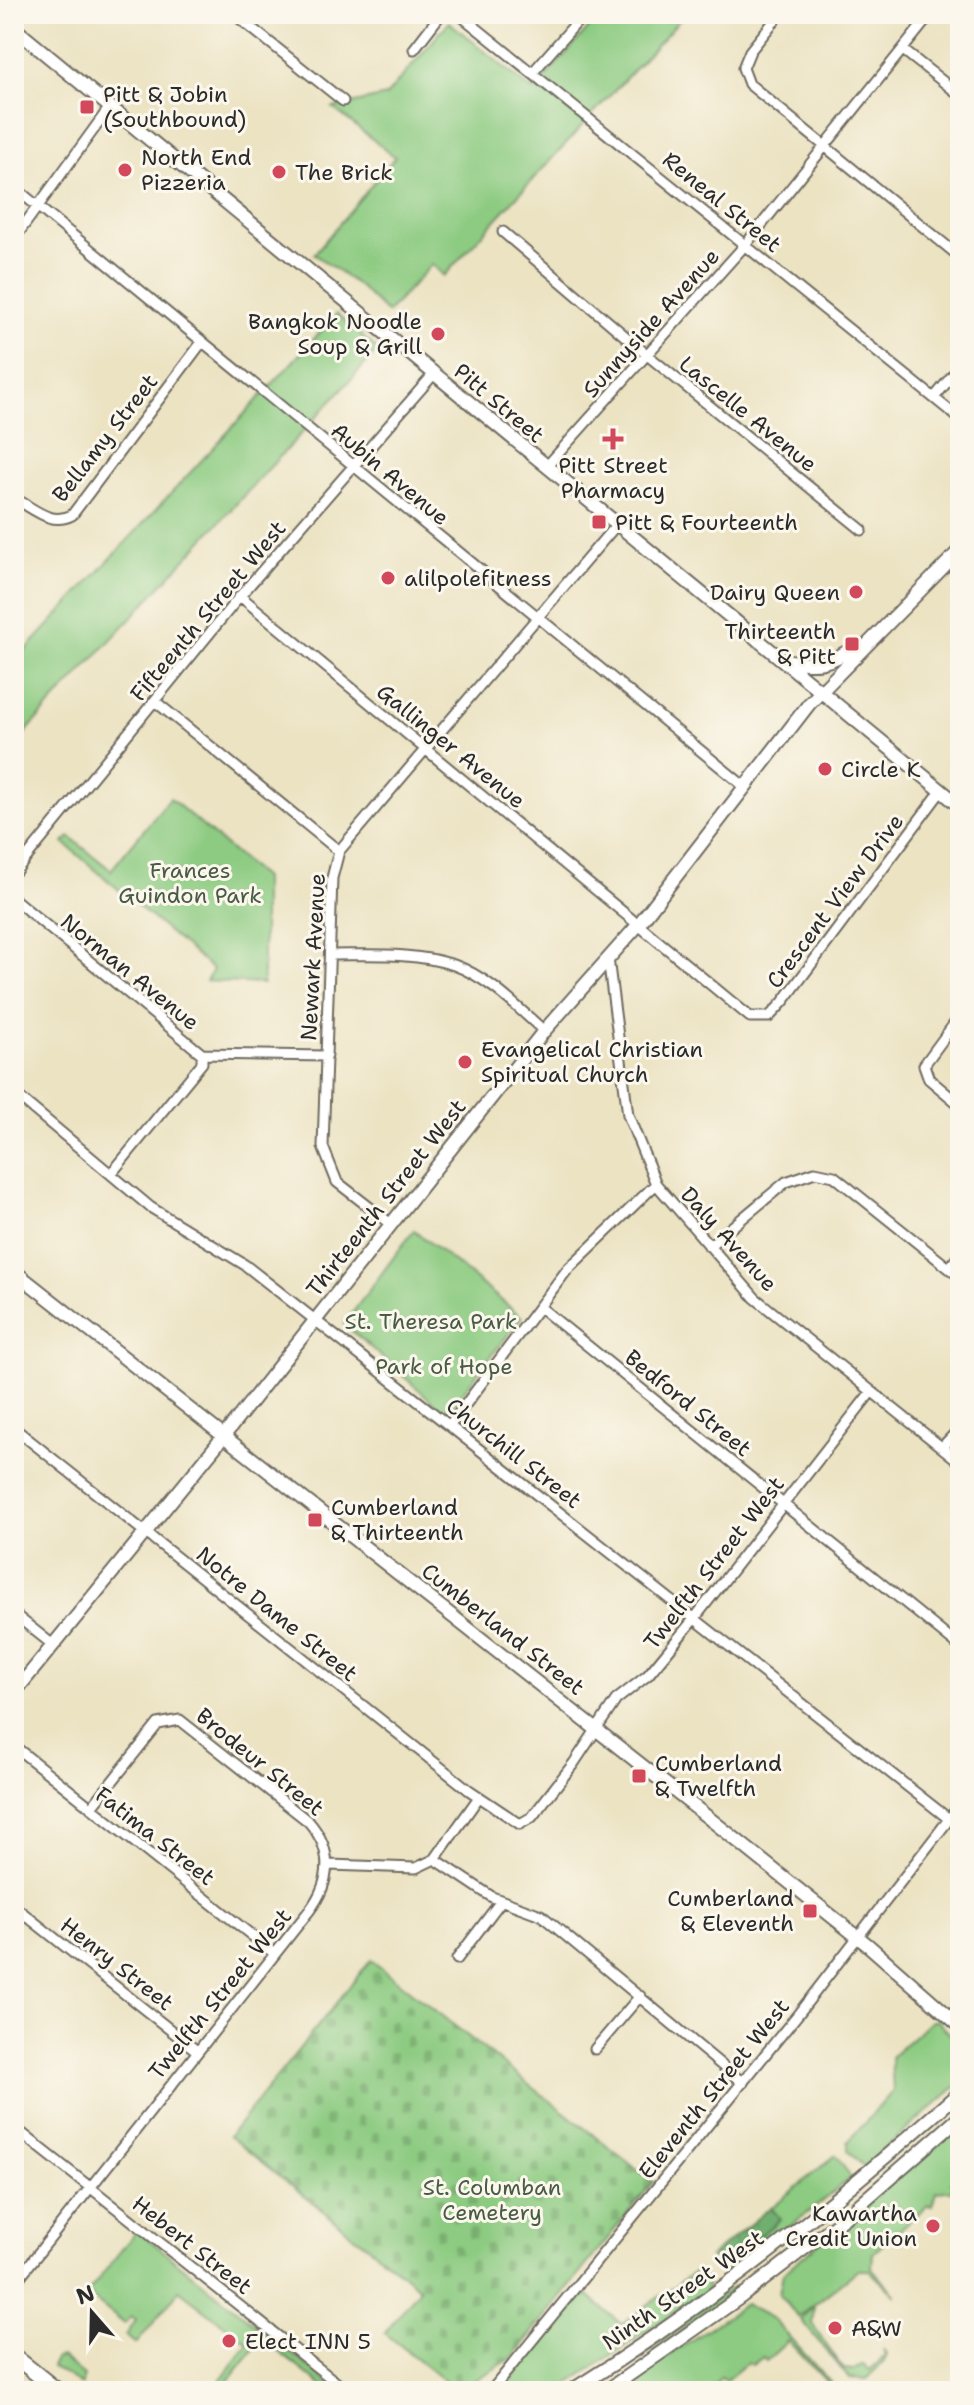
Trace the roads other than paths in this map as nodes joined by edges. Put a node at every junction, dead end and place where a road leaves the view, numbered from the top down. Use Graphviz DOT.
graph roads {
  1 [pos="234,14"];
  2 [pos="441,14"];
  3 [pos="459,14"];
  4 [pos="584,14"];
  5 [pos="780,14"];
  6 [pos="931,14"];
  7 [pos="14,28"];
  8 [pos="414,49"];
  9 [pos="903,50"];
  10 [pos="534,71"];
  11 [pos="960,95"];
  12 [pos="343,101"];
  13 [pos="110,107"];
  14 [pos="826,147"];
  15 [pos="14,187"];
  16 [pos="39,207"];
  17 [pos="503,232"];
  18 [pos="14,239"];
  19 [pos="746,244"];
  20 [pos="960,257"];
  21 [pos="202,342"];
  22 [pos="646,354"];
  23 [pos="960,366"];
  24 [pos="433,375"];
  25 [pos="934,398"];
  26 [pos="960,419"];
  27 [pos="546,467"];
  28 [pos="355,468"];
  29 [pos="21,502"];
  30 [pos="617,524"];
  31 [pos="862,530"];
  32 [pos="960,550"];
  33 [pos="240,596"];
  34 [pos="536,619"];
  35 [pos="876,633"];
  36 [pos="784,660"];
  37 [pos="820,692"];
  38 [pos="156,702"];
  39 [pos="424,747"];
  40 [pos="745,787"];
  41 [pos="941,791"];
  42 [pos="960,806"];
  43 [pos="339,851"];
  44 [pos="14,873"];
  45 [pos="14,899"];
  46 [pos="639,924"];
  47 [pos="330,955"];
  48 [pos="608,958"];
  49 [pos="960,1016"];
  50 [pos="544,1031"];
  51 [pos="202,1054"];
  52 [pos="327,1056"];
  53 [pos="14,1093"];
  54 [pos="960,1105"];
  55 [pos="111,1174"];
  56 [pos="656,1184"];
  57 [pos="391,1224"];
  58 [pos="709,1246"];
  59 [pos="960,1255"];
  60 [pos="949,1268"];
  61 [pos="14,1271"];
  62 [pos="960,1277"];
  63 [pos="541,1308"];
  64 [pos="315,1320"];
  65 [pos="871,1392"];
  66 [pos="450,1425"];
  67 [pos="14,1428"];
  68 [pos="960,1428"];
  69 [pos="223,1436"];
  70 [pos="942,1447"];
  71 [pos="960,1462"];
  72 [pos="785,1503"];
  73 [pos="145,1532"];
  74 [pos="14,1614"];
  75 [pos="694,1619"];
  76 [pos="53,1645"];
  77 [pos="960,1647"];
  78 [pos="14,1693"];
  79 [pos="596,1729"];
  80 [pos="14,1746"];
  81 [pos="479,1797"];
  82 [pos="960,1805"];
  83 [pos="91,1808"];
  84 [pos="949,1819"];
  85 [pos="520,1824"];
  86 [pos="435,1859"];
  87 [pos="329,1865"];
  88 [pos="501,1901"];
  89 [pos="14,1906"];
  90 [pos="859,1938"];
  91 [pos="275,1954"];
  92 [pos="457,1959"];
  93 [pos="640,1996"];
  94 [pos="960,2026"];
  95 [pos="595,2049"];
  96 [pos="197,2051"];
  97 [pos="743,2083"];
  98 [pos="960,2092"];
  99 [pos="960,2117"];
  100 [pos="14,2127"];
  101 [pos="91,2187"];
  102 [pos="14,2284"];
  103 [pos="14,2356"];
  104 [pos="58,2391"];
  105 [pos="347,2391"];
  106 [pos="491,2391"];
  107 [pos="571,2391"];
  108 [pos="606,2391"];
  1 -- 12 [label="street"];
  2 -- 8 [label="street"];
  3 -- 10 [label="street, Reneal Street"];
  4 -- 10 [label="street"];
  5 -- 14 [label="street"];
  6 -- 9 [label="street, Sunnyside Avenue"];
  7 -- 13 [label="street, Pitt Street"];
  9 -- 11 [label="street"];
  9 -- 14 [label="street, Sunnyside Avenue"];
  10 -- 19 [label="street, Reneal Street"];
  13 -- 16 [label="street"];
  13 -- 24 [label="street, Pitt Street"];
  14 -- 19 [label="street, Sunnyside Avenue"];
  14 -- 20 [label="street"];
  15 -- 16 [label="street, Aubin Avenue"];
  16 -- 18 [label="street"];
  16 -- 21 [label="street, Aubin Avenue"];
  17 -- 22 [label="street, Lascelle Avenue"];
  19 -- 22 [label="street, Sunnyside Avenue"];
  19 -- 25 [label="street, Reneal Street"];
  21 -- 28 [label="street, Aubin Avenue"];
  21 -- 29 [label="street, Bellamy Street"];
  22 -- 27 [label="street, Sunnyside Avenue"];
  22 -- 31 [label="street, Lascelle Avenue"];
  23 -- 25 [label="street"];
  24 -- 27 [label="street, Pitt Street"];
  24 -- 28 [label="street, Fifteenth Street West"];
  25 -- 26 [label="street, Reneal Street"];
  27 -- 30 [label="street, Pitt Street"];
  28 -- 33 [label="street, Fifteenth Street West"];
  28 -- 34 [label="street, Aubin Avenue"];
  30 -- 34 [label="street"];
  30 -- 36 [label="street, Pitt Street"];
  32 -- 35 [label="street"];
  33 -- 38 [label="street, Fifteenth Street West"];
  33 -- 39 [label="street, Gallinger Avenue"];
  34 -- 39 [label="street"];
  34 -- 40 [label="street, Aubin Avenue"];
  35 -- 36 [label="street"];
  35 -- 37 [label="street, Thirteenth Street West"];
  36 -- 37 [label="street, Pitt Street"];
  37 -- 40 [label="street, Thirteenth Street West"];
  37 -- 41 [label="street, Pitt Street"];
  38 -- 43 [label="street, Newark Avenue"];
  38 -- 44 [label="street, Fifteenth Street West"];
  39 -- 43 [label="street"];
  39 -- 46 [label="street, Gallinger Avenue"];
  40 -- 46 [label="street, Thirteenth Street West"];
  41 -- 42 [label="street, Pitt Street"];
  41 -- 46 [label="street, Crescent View Drive"];
  43 -- 47 [label="street, Newark Avenue"];
  45 -- 51 [label="street, Norman Avenue"];
  46 -- 48 [label="street, Thirteenth Street West"];
  47 -- 50 [label="street"];
  47 -- 52 [label="street, Newark Avenue"];
  48 -- 50 [label="street, Thirteenth Street West"];
  48 -- 56 [label="street, Daly Avenue"];
  49 -- 54 [label="street"];
  50 -- 57 [label="street, Thirteenth Street West"];
  51 -- 52 [label="street, Norman Avenue"];
  51 -- 55 [label="street"];
  52 -- 57 [label="street, Newark Avenue"];
  53 -- 55 [label="street, Churchill Street"];
  55 -- 64 [label="street, Churchill Street"];
  56 -- 58 [label="street, Daly Avenue"];
  56 -- 63 [label="street"];
  57 -- 64 [label="street, Thirteenth Street West"];
  58 -- 60 [label="street"];
  58 -- 65 [label="street, Daly Avenue"];
  59 -- 60 [label="street"];
  60 -- 62 [label="street"];
  61 -- 69 [label="street, Cumberland Street"];
  63 -- 66 [label="street"];
  63 -- 72 [label="street, Bedford Street"];
  64 -- 66 [label="street, Churchill Street"];
  64 -- 69 [label="street, Thirteenth Street West"];
  65 -- 70 [label="street, Daly Avenue"];
  65 -- 72 [label="street, Twelfth Street West"];
  66 -- 75 [label="street, Churchill Street"];
  67 -- 73 [label="street, Notre Dame Street"];
  68 -- 70 [label="street"];
  69 -- 73 [label="street, Thirteenth Street West"];
  69 -- 79 [label="street, Cumberland Street"];
  70 -- 71 [label="street, Daly Avenue"];
  72 -- 75 [label="street, Twelfth Street West"];
  72 -- 77 [label="street, Bedford Street"];
  73 -- 76 [label="street, Thirteenth Street West"];
  73 -- 81 [label="street, Notre Dame Street"];
  74 -- 76 [label="street"];
  75 -- 79 [label="street, Twelfth Street West"];
  75 -- 84 [label="street, Churchill Street"];
  76 -- 78 [label="street, Thirteenth Street West"];
  79 -- 85 [label="street, Twelfth Street West"];
  79 -- 90 [label="street, Cumberland Street"];
  80 -- 83 [label="street, Fatima Street"];
  81 -- 85 [label="street, Notre Dame Street"];
  81 -- 86 [label="street"];
  82 -- 84 [label="street, Eleventh Street West"];
  83 -- 87 [label="street, Brodeur Street"];
  83 -- 91 [label="street, Fatima Street"];
  84 -- 90 [label="street, Eleventh Street West"];
  86 -- 87 [label="street"];
  86 -- 88 [label="street"];
  87 -- 91 [label="street, Twelfth Street West"];
  88 -- 92 [label="street"];
  88 -- 93 [label="street"];
  89 -- 96 [label="street, Henry Street"];
  90 -- 94 [label="street, Cumberland Street"];
  90 -- 97 [label="street, Eleventh Street West"];
  91 -- 96 [label="street, Twelfth Street West"];
  93 -- 95 [label="street"];
  93 -- 97 [label="street"];
  96 -- 101 [label="street, Twelfth Street West"];
  97 -- 106 [label="street, Eleventh Street West"];
  98 -- 107 [label="street, Ninth Street West"];
  99 -- 108 [label="street, Ninth Street West"];
  100 -- 101 [label="street, Hebert Street"];
  101 -- 102 [label="street, Twelfth Street West"];
  101 -- 105 [label="street, Hebert Street"];
  103 -- 104 [label="main road"];
}
